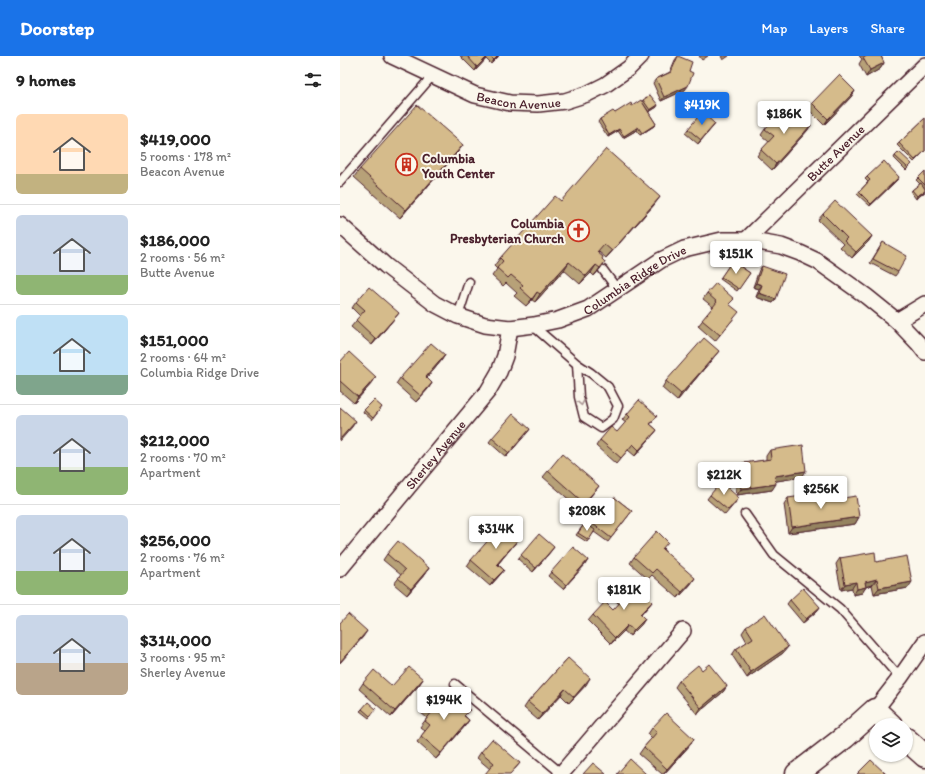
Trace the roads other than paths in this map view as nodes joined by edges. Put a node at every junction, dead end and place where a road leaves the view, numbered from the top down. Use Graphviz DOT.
graph roads {
  1 [pos="392,56"];
  2 [pos="641,56"];
  3 [pos="925,65"];
  4 [pos="433,75"];
  5 [pos="340,182"];
  6 [pos="340,225"];
  7 [pos="746,240"];
  8 [pos="603,270"];
  9 [pos="469,282"];
  10 [pos="617,289"];
  11 [pos="925,304"];
  12 [pos="458,316"];
  13 [pos="897,321"];
  14 [pos="532,325"];
  15 [pos="510,328"];
  16 [pos="925,352"];
  17 [pos="577,364"];
  18 [pos="745,514"];
  19 [pos="340,569"];
  20 [pos="683,631"];
  21 [pos="925,642"];
  22 [pos="900,678"];
  23 [pos="455,684"];
  24 [pos="875,710"];
  25 [pos="884,718"];
  26 [pos="913,745"];
  27 [pos="925,756"];
  28 [pos="561,774"];
  29 [pos="797,774"];
  1 -- 4 [label="street, Beacon Avenue"];
  2 -- 4 [label="street, Beacon Avenue"];
  3 -- 7 [label="street, Butte Avenue"];
  4 -- 5 [label="lane"];
  6 -- 12 [label="street, Columbia Ridge Drive"];
  7 -- 10 [label="street, Columbia Ridge Drive"];
  7 -- 13 [label="street, Columbia Ridge Drive"];
  8 -- 10 [label="lane"];
  9 -- 12 [label="lane"];
  10 -- 14 [label="street, Columbia Ridge Drive"];
  11 -- 13 [label="street"];
  12 -- 15 [label="street, Columbia Ridge Drive"];
  13 -- 16 [label="street, Columbia Ridge Drive"];
  14 -- 15 [label="street, Columbia Ridge Drive"];
  14 -- 17 [label="lane"];
  15 -- 19 [label="street, Sherley Avenue"];
  17 -- 17 [label="lane, one-way"];
  18 -- 22 [label="lane"];
  20 -- 28 [label="street"];
  21 -- 22 [label="street"];
  22 -- 24 [label="street"];
  23 -- 28 [label="lane"];
  24 -- 25 [label="street"];
  24 -- 29 [label="street"];
  26 -- 27 [label="street"];
}
